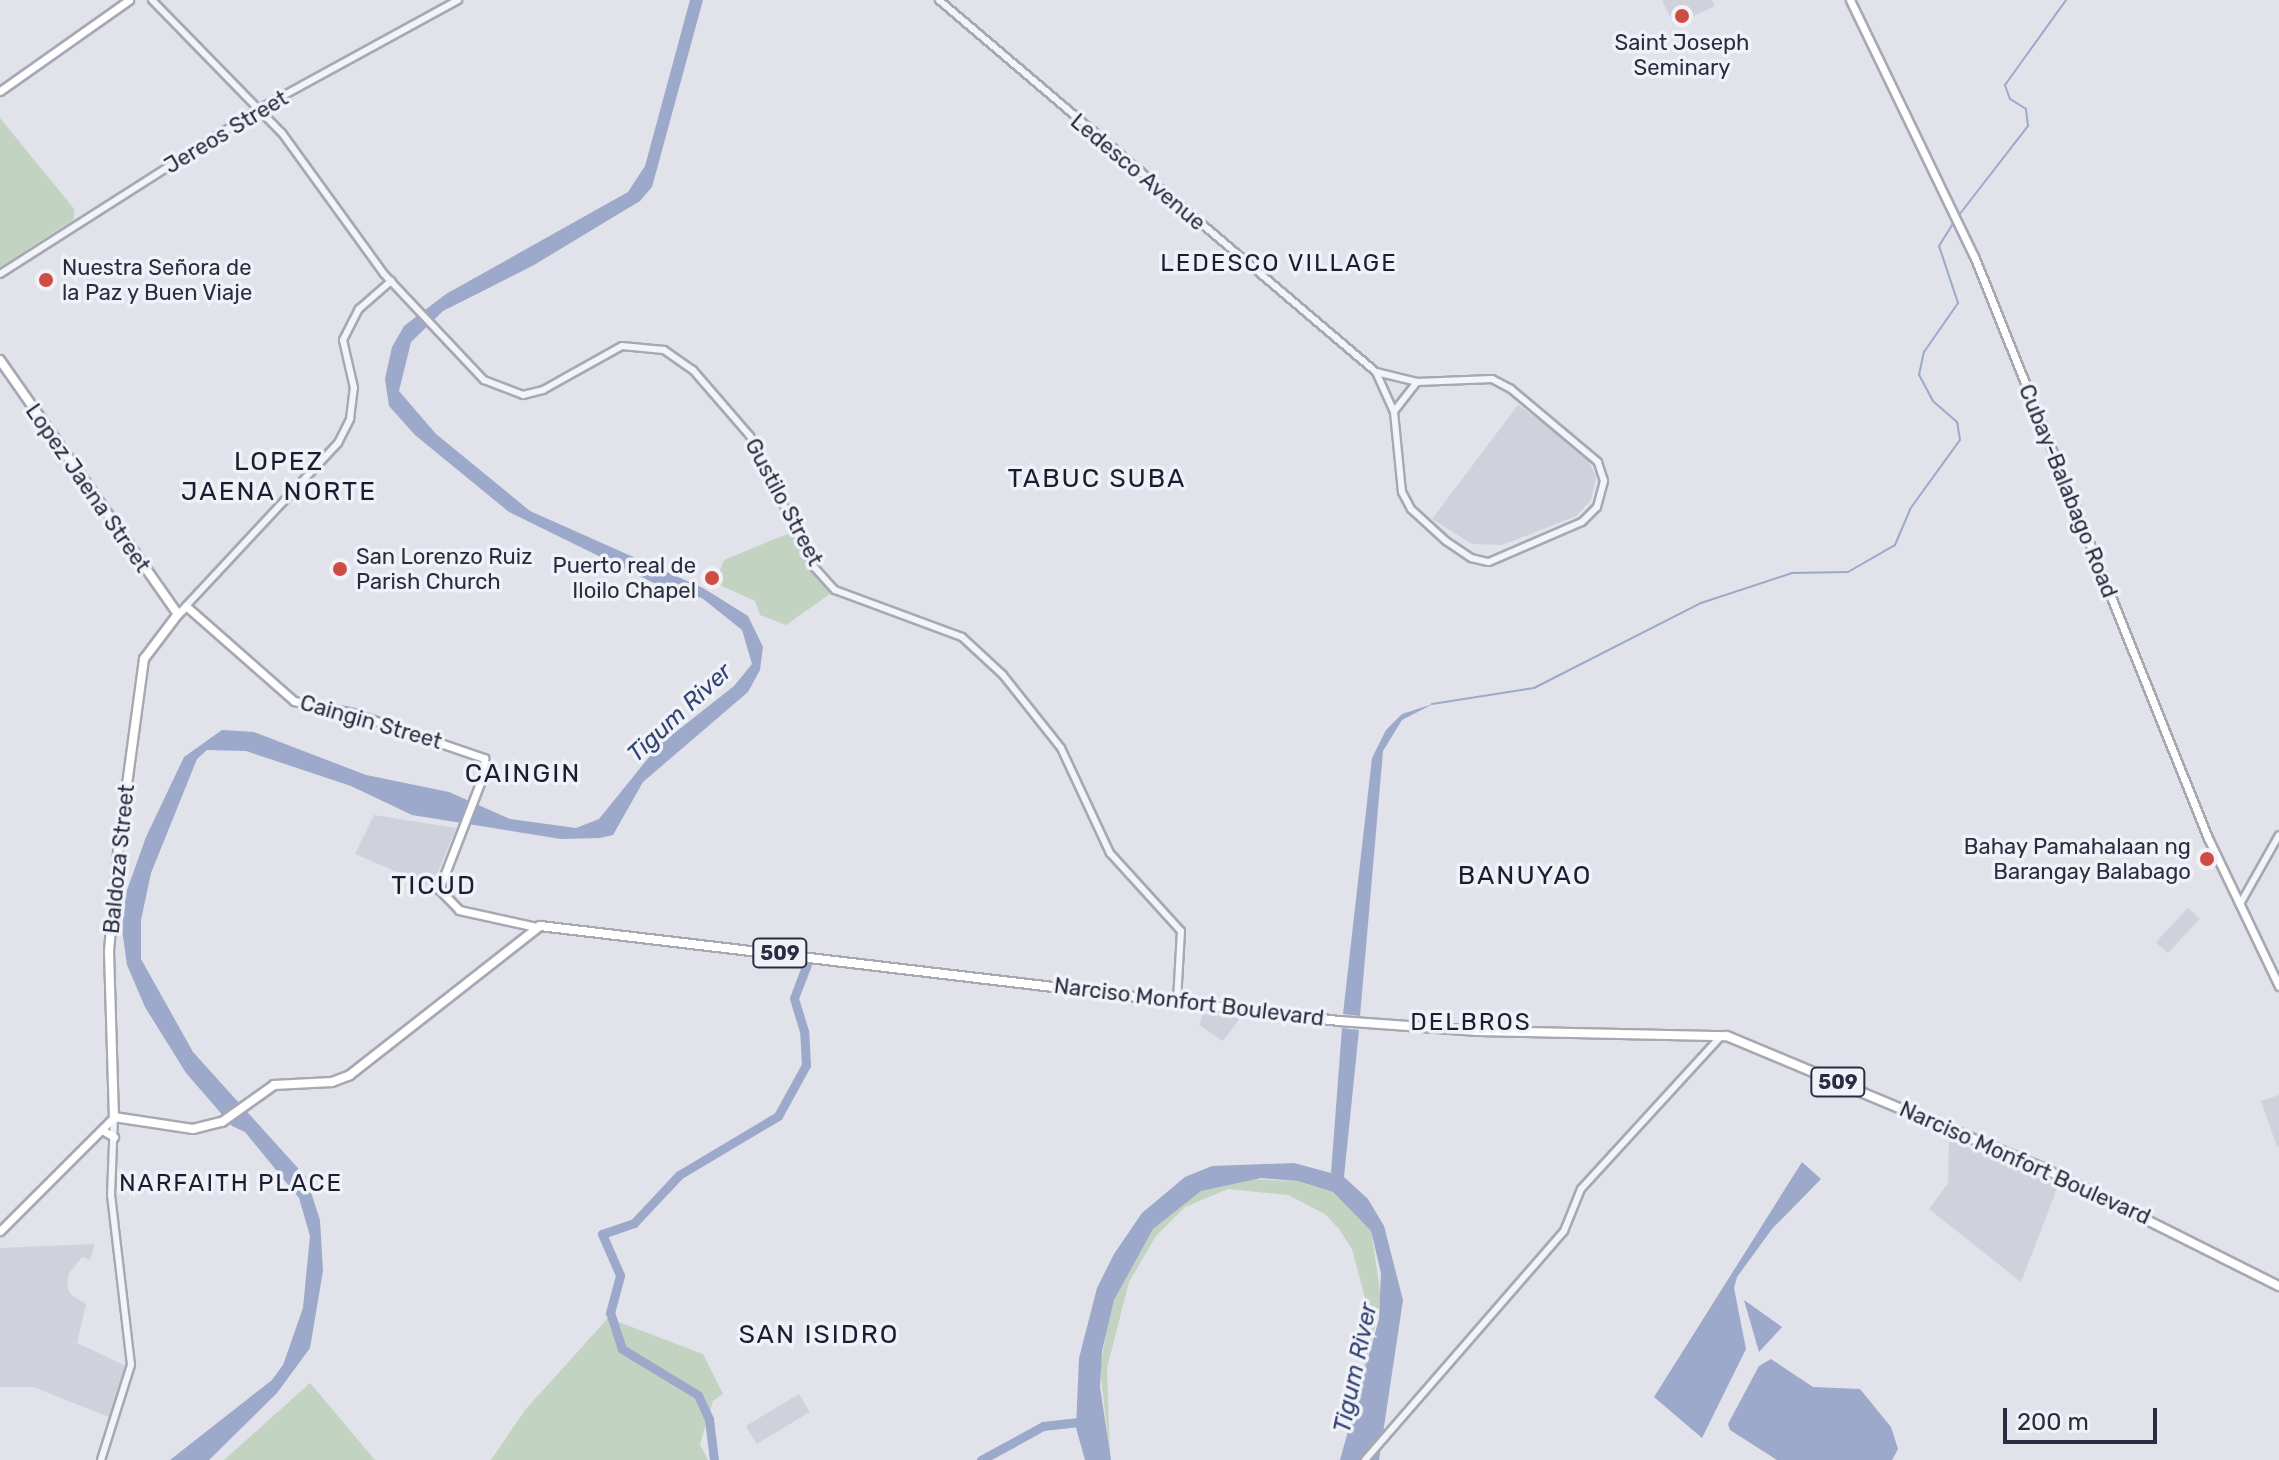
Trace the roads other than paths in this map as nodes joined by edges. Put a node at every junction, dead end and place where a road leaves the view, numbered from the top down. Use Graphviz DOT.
graph roads {
  1 [pos="129,0"];
  2 [pos="152,0"];
  3 [pos="458,0"];
  4 [pos="939,0"];
  5 [pos="1850,0"];
  6 [pos="0,91"];
  7 [pos="259,109"];
  8 [pos="0,274"];
  9 [pos="391,281"];
  10 [pos="0,360"];
  11 [pos="1376,372"];
  12 [pos="1417,382"];
  13 [pos="1394,412"];
  14 [pos="186,606"];
  15 [pos="178,614"];
  16 [pos="2279,835"];
  17 [pos="2240,904"];
  18 [pos="536,927"];
  19 [pos="2279,986"];
  20 [pos="1177,1001"];
  21 [pos="1721,1036"];
  22 [pos="114,1117"];
  23 [pos="102,1130"];
  24 [pos="114,1137"];
  25 [pos="0,1231"];
  26 [pos="2279,1286"];
  27 [pos="101,1460"];
  28 [pos="1365,1460"];
  1 -- 6 [label="main road"];
  2 -- 7 [label="street, Gustilo Street"];
  3 -- 7 [label="street, Jereos Street"];
  4 -- 11 [label="street, Ledesco Avenue"];
  5 -- 17 [label="main road, Cubay-Balabago Road"];
  7 -- 8 [label="street, Jereos Street"];
  7 -- 9 [label="street, Gustilo Street"];
  9 -- 14 [label="street"];
  9 -- 20 [label="street, Gustilo Street"];
  10 -- 15 [label="main road, Lopez Jaena Street"];
  11 -- 12 [label="street"];
  11 -- 13 [label="street"];
  12 -- 13 [label="street"];
  12 -- 13 [label="street"];
  14 -- 15 [label="main road"];
  14 -- 18 [label="main road, Caingin Street"];
  15 -- 22 [label="main road, Baldoza Street"];
  16 -- 17 [label="street"];
  17 -- 19 [label="main road, Cubay-Balabago Road"];
  18 -- 20 [label="main road, Narciso Monfort Boulevard / 509"];
  18 -- 22 [label="main road"];
  20 -- 21 [label="main road, Narciso Monfort Boulevard / 509"];
  21 -- 26 [label="main road, Narciso Monfort Boulevard / 509"];
  21 -- 28 [label="street"];
  22 -- 23 [label="main road"];
  22 -- 24 [label="street"];
  23 -- 24 [label="main road"];
  23 -- 25 [label="main road"];
  24 -- 27 [label="street"];
}
